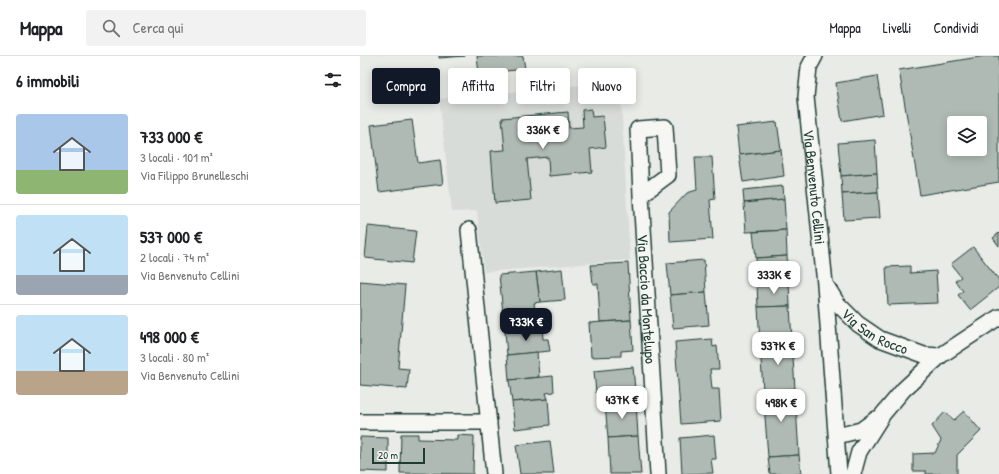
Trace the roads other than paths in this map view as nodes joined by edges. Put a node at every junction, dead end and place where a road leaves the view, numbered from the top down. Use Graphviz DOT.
graph roads {
  1 [pos="827,56"];
  2 [pos="812,62"];
  3 [pos="641,195"];
  4 [pos="469,230"];
  5 [pos="825,284"];
  6 [pos="999,317"];
  7 [pos="940,356"];
  8 [pos="883,414"];
  9 [pos="360,422"];
  10 [pos="488,422"];
  11 [pos="837,436"];
  12 [pos="494,474"];
  13 [pos="658,474"];
  14 [pos="839,474"];
  15 [pos="853,474"];
  1 -- 2 [label="street"];
  2 -- 5 [label="street, Via Benvenuto Cellini"];
  3 -- 13 [label="street, Via Baccio da Montelupo"];
  4 -- 10 [label="street"];
  5 -- 7 [label="street, Via San Rocco"];
  5 -- 11 [label="street, Via Benvenuto Cellini"];
  6 -- 7 [label="street"];
  7 -- 8 [label="street"];
  8 -- 11 [label="street"];
  8 -- 15 [label="street"];
  9 -- 10 [label="street"];
  10 -- 12 [label="street"];
  11 -- 14 [label="street, Via Benvenuto Cellini"];
}
